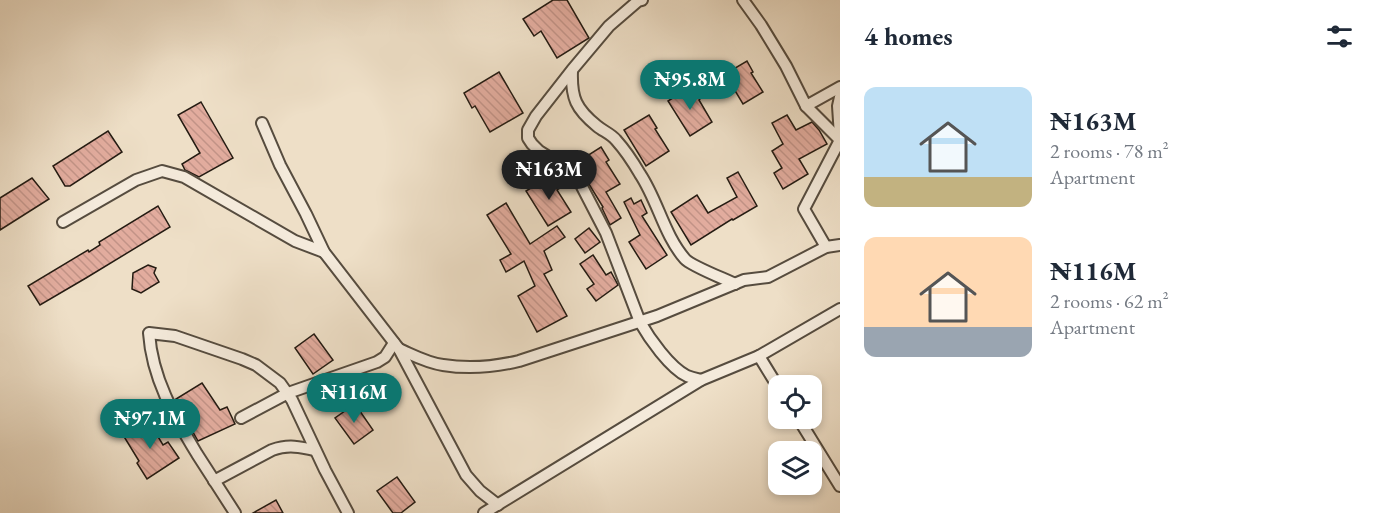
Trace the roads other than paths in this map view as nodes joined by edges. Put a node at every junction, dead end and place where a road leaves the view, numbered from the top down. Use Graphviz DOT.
graph roads {
  1 [pos="642,0"];
  2 [pos="742,0"];
  3 [pos="572,70"];
  4 [pos="840,87"];
  5 [pos="840,97"];
  6 [pos="806,106"];
  7 [pos="262,123"];
  8 [pos="840,139"];
  9 [pos="63,222"];
  10 [pos="840,245"];
  11 [pos="826,247"];
  12 [pos="324,252"];
  13 [pos="735,284"];
  14 [pos="840,309"];
  15 [pos="640,322"];
  16 [pos="397,346"];
  17 [pos="759,356"];
  18 [pos="771,375"];
  19 [pos="701,380"];
  20 [pos="288,393"];
  21 [pos="241,418"];
  22 [pos="805,429"];
  23 [pos="315,450"];
  24 [pos="828,466"];
  25 [pos="840,469"];
  26 [pos="214,480"];
  27 [pos="840,486"];
  28 [pos="498,505"];
  29 [pos="235,513"];
  30 [pos="348,513"];
  31 [pos="484,513"];
  1 -- 3 [label="street"];
  2 -- 6 [label="street"];
  3 -- 13 [label="street"];
  3 -- 15 [label="street"];
  4 -- 6 [label="street"];
  5 -- 8 [label="street"];
  6 -- 8 [label="street"];
  7 -- 12 [label="street"];
  8 -- 11 [label="street"];
  9 -- 12 [label="street"];
  10 -- 11 [label="street"];
  11 -- 13 [label="street"];
  12 -- 16 [label="street"];
  13 -- 15 [label="street"];
  14 -- 17 [label="street"];
  15 -- 16 [label="street"];
  15 -- 19 [label="street"];
  16 -- 20 [label="street"];
  16 -- 28 [label="street"];
  17 -- 18 [label="street"];
  17 -- 19 [label="street"];
  19 -- 28 [label="street"];
  20 -- 21 [label="street"];
  20 -- 23 [label="street"];
  20 -- 26 [label="street"];
  22 -- 24 [label="street"];
  23 -- 26 [label="street"];
  23 -- 30 [label="street"];
  24 -- 25 [label="street"];
  24 -- 27 [label="street"];
  26 -- 29 [label="street"];
  28 -- 31 [label="street"];
}
